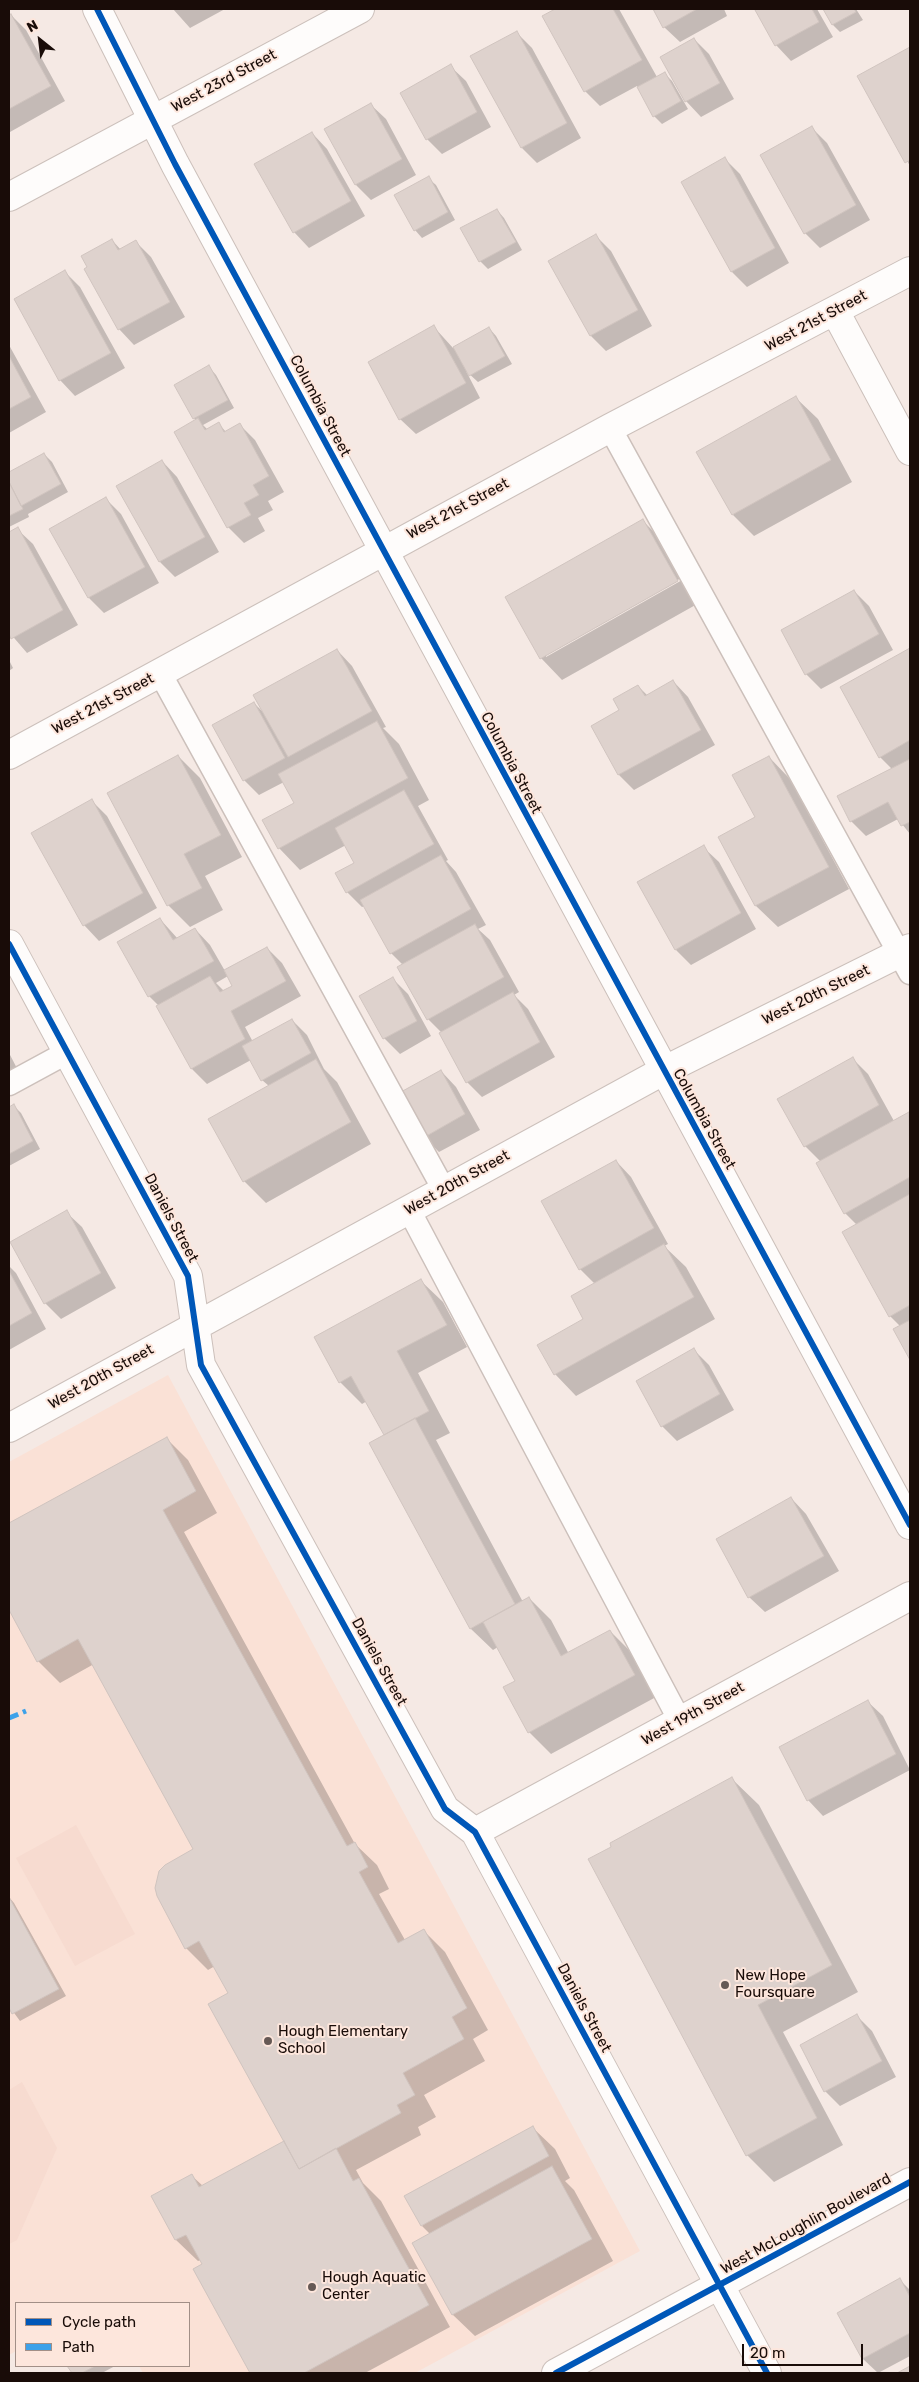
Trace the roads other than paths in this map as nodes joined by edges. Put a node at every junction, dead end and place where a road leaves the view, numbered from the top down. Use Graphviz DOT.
graph roads {
  1 [pos="97,9"];
  2 [pos="360,9"];
  3 [pos="152,120"];
  4 [pos="9,197"];
  5 [pos="910,271"];
  6 [pos="835,311"];
  7 [pos="610,428"];
  8 [pos="910,451"];
  9 [pos="383,549"];
  10 [pos="160,673"];
  11 [pos="9,755"];
  12 [pos="9,944"];
  13 [pos="907,958"];
  14 [pos="68,1052"];
  15 [pos="663,1071"];
  16 [pos="9,1084"];
  17 [pos="444,1190"];
  18 [pos="409,1210"];
  19 [pos="196,1325"];
  20 [pos="9,1428"];
  21 [pos="910,1525"];
  22 [pos="910,1596"];
  23 [pos="680,1721"];
  24 [pos="475,1832"];
  25 [pos="910,2182"];
  26 [pos="720,2285"];
  27 [pos="556,2373"];
  28 [pos="767,2373"];
  1 -- 3 [label="street, Columbia Street"];
  2 -- 3 [label="street, West 23rd Street"];
  3 -- 4 [label="street, West 23rd Street"];
  3 -- 9 [label="street, Columbia Street"];
  5 -- 6 [label="street, West 21st Street"];
  6 -- 7 [label="street, West 21st Street"];
  6 -- 8 [label="street"];
  7 -- 9 [label="street, West 21st Street"];
  7 -- 13 [label="lane"];
  9 -- 10 [label="street, West 21st Street"];
  9 -- 15 [label="street, Columbia Street"];
  10 -- 11 [label="street, West 21st Street"];
  10 -- 17 [label="lane"];
  12 -- 14 [label="street, Daniels Street"];
  13 -- 15 [label="street, West 20th Street"];
  14 -- 16 [label="lane"];
  14 -- 19 [label="street, Daniels Street"];
  15 -- 17 [label="street, West 20th Street"];
  15 -- 21 [label="street, Columbia Street"];
  17 -- 18 [label="street, West 20th Street"];
  18 -- 19 [label="street, West 20th Street"];
  18 -- 23 [label="lane"];
  19 -- 20 [label="street, West 20th Street"];
  19 -- 24 [label="street, Daniels Street"];
  22 -- 23 [label="street, West 19th Street"];
  23 -- 24 [label="street, West 19th Street"];
  24 -- 26 [label="street, Daniels Street"];
  25 -- 26 [label="street, West McLoughlin Boulevard"];
  26 -- 27 [label="street, West McLoughlin Boulevard"];
  26 -- 28 [label="street, Daniels Street"];
}
